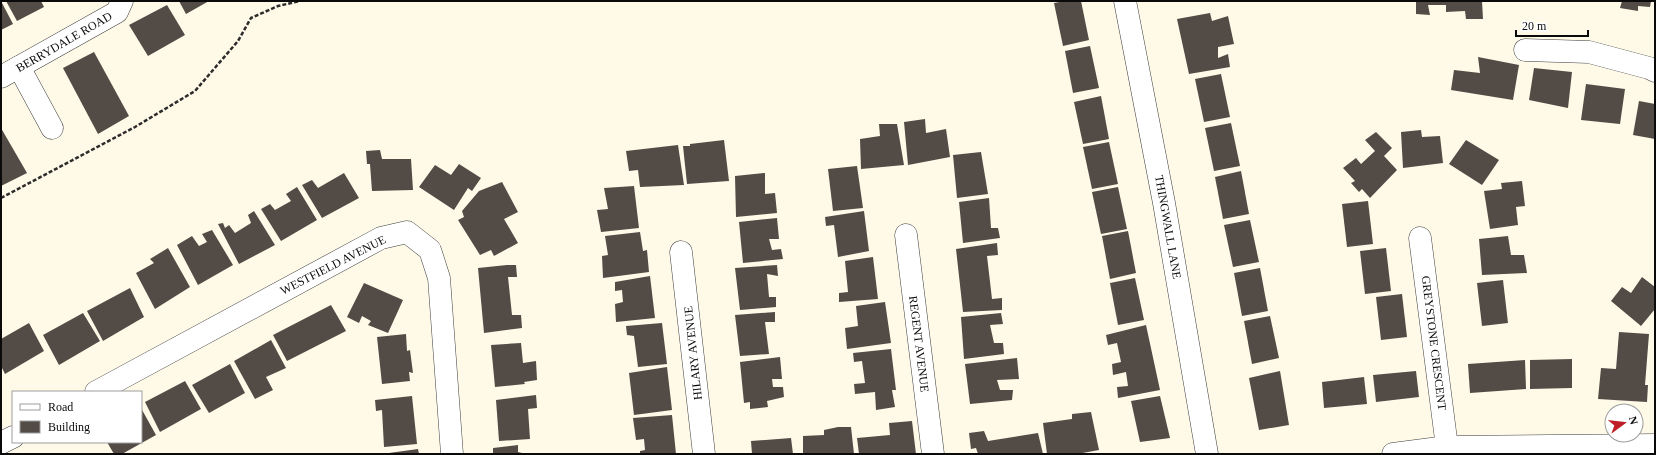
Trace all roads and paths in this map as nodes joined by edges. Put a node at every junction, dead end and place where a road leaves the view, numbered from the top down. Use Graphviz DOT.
graph roads {
  1 [pos="122,1"];
  2 [pos="300,1"];
  3 [pos="1125,1"];
  4 [pos="1524,50"];
  5 [pos="1655,71"];
  6 [pos="10,72"];
  7 [pos="52,128"];
  8 [pos="1,198"];
  9 [pos="906,235"];
  10 [pos="1420,238"];
  11 [pos="681,252"];
  12 [pos="98,391"];
  13 [pos="12,438"];
  14 [pos="1,443"];
  15 [pos="1655,445"];
  16 [pos="1447,447"];
  17 [pos="452,454"];
  18 [pos="704,454"];
  19 [pos="933,454"];
  20 [pos="1207,454"];
  21 [pos="1393,454"];
  1 -- 6 [label="street, BERRYDALE ROAD"];
  2 -- 8 [label="path"];
  3 -- 20 [label="street, THINGWALL LANE"];
  4 -- 5 [label="street"];
  6 -- 7 [label="street"];
  9 -- 19 [label="street, REGENT AVENUE"];
  10 -- 16 [label="street, GREYSTONE CRESCENT"];
  11 -- 18 [label="street, HILARY AVENUE"];
  12 -- 17 [label="street, WESTFIELD AVENUE"];
  13 -- 14 [label="street"];
  15 -- 16 [label="street"];
  16 -- 21 [label="street"];
}
